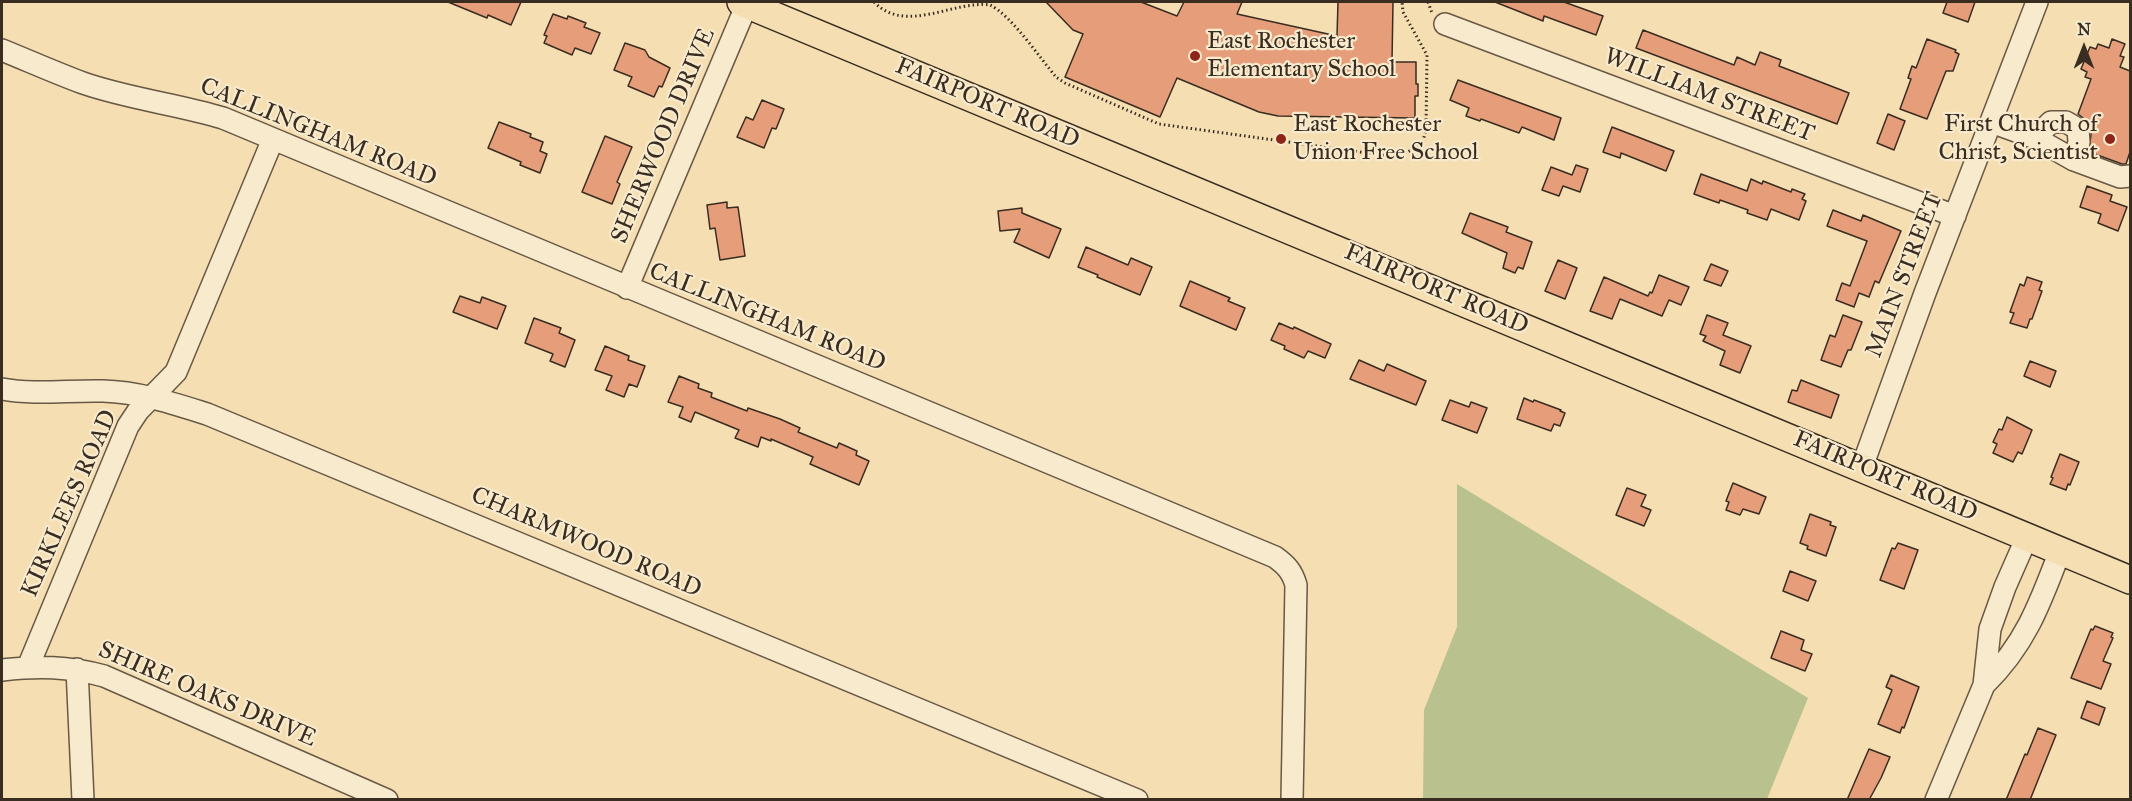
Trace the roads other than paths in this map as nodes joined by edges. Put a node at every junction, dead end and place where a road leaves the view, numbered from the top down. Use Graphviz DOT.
graph roads {
  1 [pos="2037,2"];
  2 [pos="744,3"];
  3 [pos="1445,24"];
  4 [pos="2,50"];
  5 [pos="1991,122"];
  6 [pos="2035,138"];
  7 [pos="273,139"];
  8 [pos="2074,160"];
  9 [pos="2130,176"];
  10 [pos="1954,216"];
  11 [pos="627,288"];
  12 [pos="2,389"];
  13 [pos="153,397"];
  14 [pos="1862,467"];
  15 [pos="2027,537"];
  16 [pos="2060,551"];
  17 [pos="2130,580"];
  18 [pos="28,667"];
  19 [pos="77,669"];
  20 [pos="2,670"];
  21 [pos="1984,685"];
  22 [pos="83,800"];
  23 [pos="387,800"];
  24 [pos="1137,800"];
  25 [pos="1292,800"];
  26 [pos="1936,800"];
  1 -- 5 [label="street, MAIN STREET"];
  2 -- 11 [label="street, SHERWOOD DRIVE"];
  2 -- 14 [label="main road, FAIRPORT ROAD"];
  3 -- 10 [label="street, WILLIAM STREET"];
  4 -- 7 [label="street, CALLINGHAM ROAD"];
  5 -- 6 [label="street"];
  5 -- 10 [label="street, MAIN STREET"];
  6 -- 8 [label="street"];
  6 -- 8 [label="street"];
  7 -- 11 [label="street, CALLINGHAM ROAD"];
  7 -- 13 [label="street, KIRKLEES ROAD"];
  8 -- 9 [label="street"];
  10 -- 14 [label="street, MAIN STREET"];
  11 -- 25 [label="street, CALLINGHAM ROAD"];
  12 -- 13 [label="street, CHARMWOOD ROAD"];
  13 -- 18 [label="street, KIRKLEES ROAD"];
  13 -- 24 [label="street, CHARMWOOD ROAD"];
  14 -- 15 [label="main road, FAIRPORT ROAD"];
  15 -- 16 [label="main road, FAIRPORT ROAD"];
  15 -- 21 [label="street"];
  16 -- 17 [label="main road, FAIRPORT ROAD"];
  16 -- 21 [label="street"];
  18 -- 19 [label="street, SHIRE OAKS DRIVE"];
  18 -- 20 [label="street, SHIRE OAKS DRIVE"];
  19 -- 22 [label="street"];
  19 -- 23 [label="street, SHIRE OAKS DRIVE"];
  21 -- 26 [label="street"];
}
